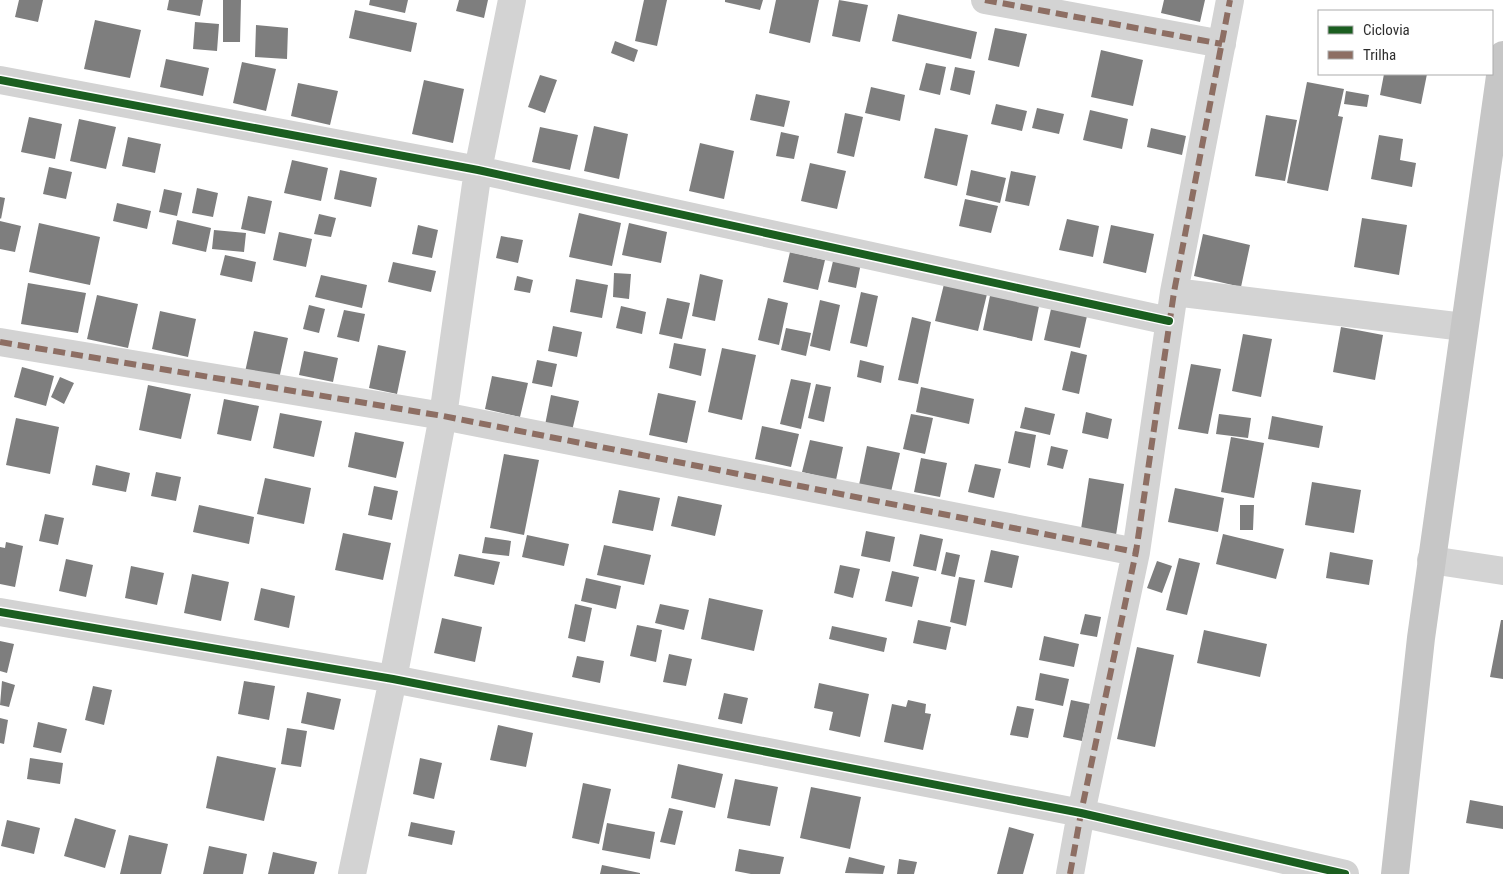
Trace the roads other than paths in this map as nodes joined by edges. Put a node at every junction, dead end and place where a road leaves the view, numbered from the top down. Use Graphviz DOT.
graph roads {
  1 [pos="512,0"];
  2 [pos="985,0"];
  3 [pos="1230,0"];
  4 [pos="1222,44"];
  5 [pos="1503,54"];
  6 [pos="0,80"];
  7 [pos="1501,83"];
  8 [pos="478,170"];
  9 [pos="1174,292"];
  10 [pos="1169,320"];
  11 [pos="1464,327"];
  12 [pos="0,342"];
  13 [pos="443,416"];
  14 [pos="1136,552"];
  15 [pos="1431,560"];
  16 [pos="1503,571"];
  17 [pos="0,612"];
  18 [pos="393,679"];
  19 [pos="1081,813"];
  20 [pos="352,874"];
  21 [pos="1070,874"];
  22 [pos="1345,874"];
  23 [pos="1395,874"];
  1 -- 8 [label="street"];
  2 -- 4 [label="street"];
  3 -- 4 [label="street"];
  4 -- 9 [label="street"];
  5 -- 7 [label="main road"];
  6 -- 8 [label="street"];
  7 -- 11 [label="main road"];
  8 -- 10 [label="street"];
  8 -- 13 [label="street"];
  9 -- 10 [label="street"];
  9 -- 11 [label="street"];
  10 -- 14 [label="street"];
  11 -- 15 [label="main road"];
  12 -- 13 [label="street"];
  13 -- 14 [label="street"];
  13 -- 18 [label="street"];
  14 -- 19 [label="street"];
  15 -- 16 [label="street"];
  15 -- 23 [label="main road"];
  17 -- 18 [label="street"];
  18 -- 19 [label="street"];
  18 -- 20 [label="street"];
  19 -- 21 [label="street"];
  19 -- 22 [label="street"];
}
